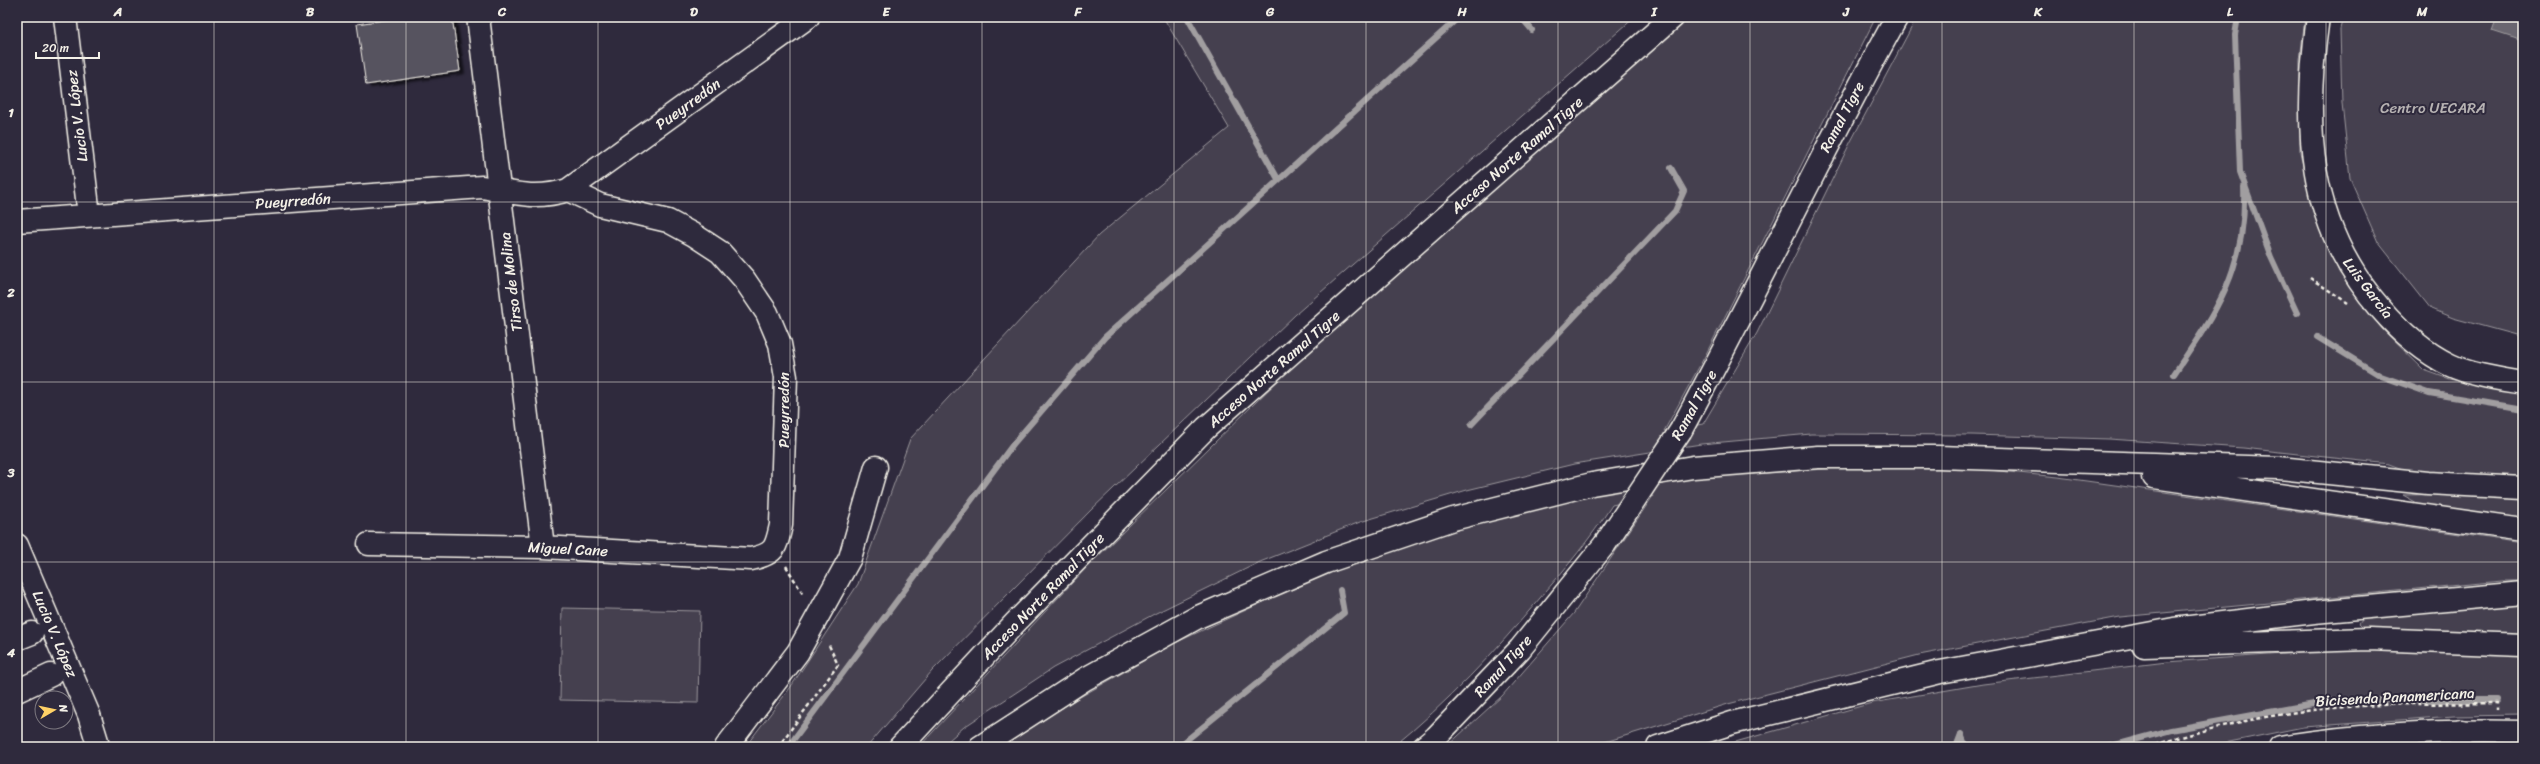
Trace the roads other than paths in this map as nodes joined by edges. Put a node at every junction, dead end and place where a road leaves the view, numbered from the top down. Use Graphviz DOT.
graph roads {
  1 [pos="65,17"];
  2 [pos="478,17"];
  3 [pos="808,17"];
  4 [pos="1673,17"];
  5 [pos="1897,17"];
  6 [pos="2318,17"];
  7 [pos="499,190"];
  8 [pos="568,190"];
  9 [pos="89,216"];
  10 [pos="17,221"];
  11 [pos="2523,383"];
  12 [pos="2060,462"];
  13 [pos="876,467"];
  14 [pos="2523,488"];
  15 [pos="2523,530"];
  16 [pos="369,544"];
  17 [pos="17,545"];
  18 [pos="543,547"];
  19 [pos="766,556"];
  20 [pos="2523,592"];
  21 [pos="2523,645"];
  22 [pos="2055,652"];
  23 [pos="51,675"];
  24 [pos="17,691"];
  25 [pos="2523,732"];
  26 [pos="2461,739"];
  27 [pos="96,747"];
  28 [pos="726,747"];
  29 [pos="900,747"];
  30 [pos="980,747"];
  31 [pos="1424,747"];
  32 [pos="1658,747"];
  33 [pos="2280,747"];
  1 -- 9 [label="main road, Lucio V. López"];
  2 -- 7 [label="main road, Tirso de Molina"];
  3 -- 8 [label="main road, Pueyrredón"];
  4 -- 29 [label="main road, Acceso Norte Ramal Tigre"];
  5 -- 31 [label="main road, Ramal Tigre, bridge"];
  6 -- 11 [label="main road, Luis García"];
  7 -- 8 [label="main road, Pueyrredón"];
  7 -- 9 [label="main road, Pueyrredón"];
  7 -- 18 [label="main road, Tirso de Molina"];
  8 -- 19 [label="main road, Pueyrredón"];
  9 -- 10 [label="main road, Pueyrredón"];
  12 -- 14 [label="main road"];
  12 -- 15 [label="main road"];
  12 -- 30 [label="main road"];
  13 -- 28 [label="main road"];
  16 -- 18 [label="main road, Miguel Cane"];
  17 -- 27 [label="main road, Lucio V. López"];
  18 -- 19 [label="main road, Miguel Cane"];
  20 -- 22 [label="main road"];
  21 -- 22 [label="main road"];
  22 -- 32 [label="main road"];
  23 -- 24 [label="main road"];
  25 -- 26 [label="main road"];
  26 -- 33 [label="main road"];
}
